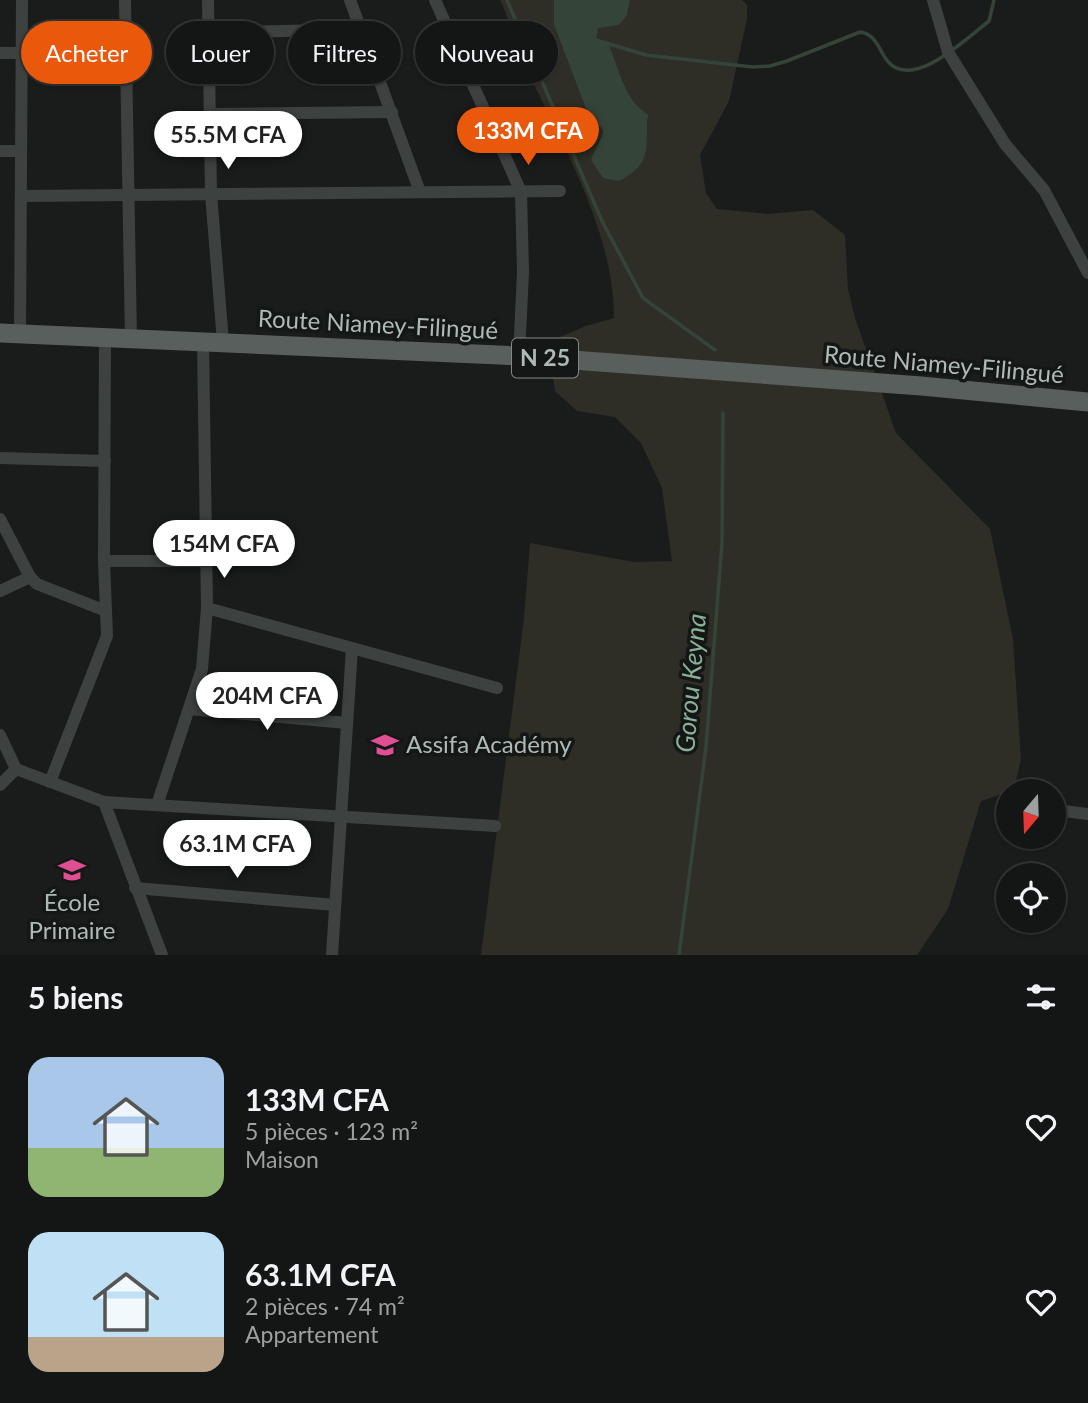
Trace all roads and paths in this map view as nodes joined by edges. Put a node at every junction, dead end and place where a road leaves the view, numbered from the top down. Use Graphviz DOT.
graph roads {
  1 [pos="22,0"];
  2 [pos="125,0"];
  3 [pos="208,0"];
  4 [pos="350,0"];
  5 [pos="435,0"];
  6 [pos="933,0"];
  7 [pos="22,21"];
  8 [pos="208,21"];
  9 [pos="359,21"];
  10 [pos="0,52"];
  11 [pos="21,53"];
  12 [pos="22,84"];
  13 [pos="209,84"];
  14 [pos="382,84"];
  15 [pos="392,112"];
  16 [pos="210,114"];
  17 [pos="0,151"];
  18 [pos="21,151"];
  19 [pos="521,191"];
  20 [pos="560,191"];
  21 [pos="420,192"];
  22 [pos="211,194"];
  23 [pos="127,195"];
  24 [pos="21,196"];
  25 [pos="1088,273"];
  26 [pos="10,333"];
  27 [pos="105,338"];
  28 [pos="131,339"];
  29 [pos="203,342"];
  30 [pos="223,342"];
  31 [pos="519,356"];
  32 [pos="1088,402"];
  33 [pos="0,458"];
  34 [pos="105,461"];
  35 [pos="0,520"];
  36 [pos="104,561"];
  37 [pos="207,561"];
  38 [pos="30,577"];
  39 [pos="0,591"];
  40 [pos="207,608"];
  41 [pos="106,611"];
  42 [pos="352,648"];
  43 [pos="497,688"];
  44 [pos="189,709"];
  45 [pos="347,723"];
  46 [pos="0,735"];
  47 [pos="16,769"];
  48 [pos="50,782"];
  49 [pos="0,785"];
  50 [pos="104,802"];
  51 [pos="157,806"];
  52 [pos="1066,811"];
  53 [pos="1088,814"];
  54 [pos="341,817"];
  55 [pos="495,826"];
  56 [pos="135,888"];
  57 [pos="335,905"];
  58 [pos="162,955"];
  59 [pos="332,955"];
  1 -- 7 [label="street"];
  2 -- 23 [label="street"];
  3 -- 8 [label="street"];
  4 -- 9 [label="street"];
  5 -- 19 [label="street"];
  6 -- 25 [label="street"];
  10 -- 11 [label="street"];
  12 -- 18 [label="street"];
  13 -- 16 [label="street"];
  14 -- 15 [label="street"];
  15 -- 16 [label="street"];
  15 -- 21 [label="street"];
  16 -- 22 [label="street"];
  17 -- 18 [label="street"];
  18 -- 24 [label="street"];
  19 -- 20 [label="street"];
  19 -- 21 [label="street"];
  19 -- 31 [label="street"];
  21 -- 22 [label="street"];
  22 -- 23 [label="street"];
  22 -- 30 [label="street"];
  23 -- 24 [label="street"];
  23 -- 28 [label="street"];
  24 -- 26 [label="street"];
  26 -- 27 [label="main road, Route Niamey-Filingué / N 25"];
  27 -- 28 [label="main road, Route Niamey-Filingué / N 25"];
  27 -- 34 [label="street"];
  28 -- 29 [label="main road, Route Niamey-Filingué / N 25"];
  29 -- 30 [label="main road, Route Niamey-Filingué / N 25"];
  29 -- 37 [label="street"];
  30 -- 31 [label="main road, Route Niamey-Filingué / N 25"];
  31 -- 32 [label="main road, Route Niamey-Filingué / N 25"];
  33 -- 34 [label="street"];
  34 -- 36 [label="street"];
  35 -- 38 [label="street"];
  36 -- 37 [label="street"];
  36 -- 41 [label="street"];
  37 -- 40 [label="street"];
  38 -- 39 [label="street"];
  38 -- 41 [label="street"];
  40 -- 42 [label="street"];
  40 -- 44 [label="street"];
  41 -- 48 [label="street"];
  42 -- 43 [label="street"];
  42 -- 45 [label="street"];
  44 -- 45 [label="street"];
  44 -- 51 [label="street"];
  45 -- 54 [label="street"];
  46 -- 47 [label="street"];
  47 -- 48 [label="street"];
  47 -- 49 [label="street"];
  48 -- 50 [label="street"];
  50 -- 51 [label="street"];
  50 -- 56 [label="street"];
  51 -- 54 [label="street"];
  52 -- 53 [label="street"];
  54 -- 55 [label="street"];
  54 -- 57 [label="street"];
  56 -- 57 [label="street"];
  56 -- 58 [label="street"];
  57 -- 59 [label="street"];
}
